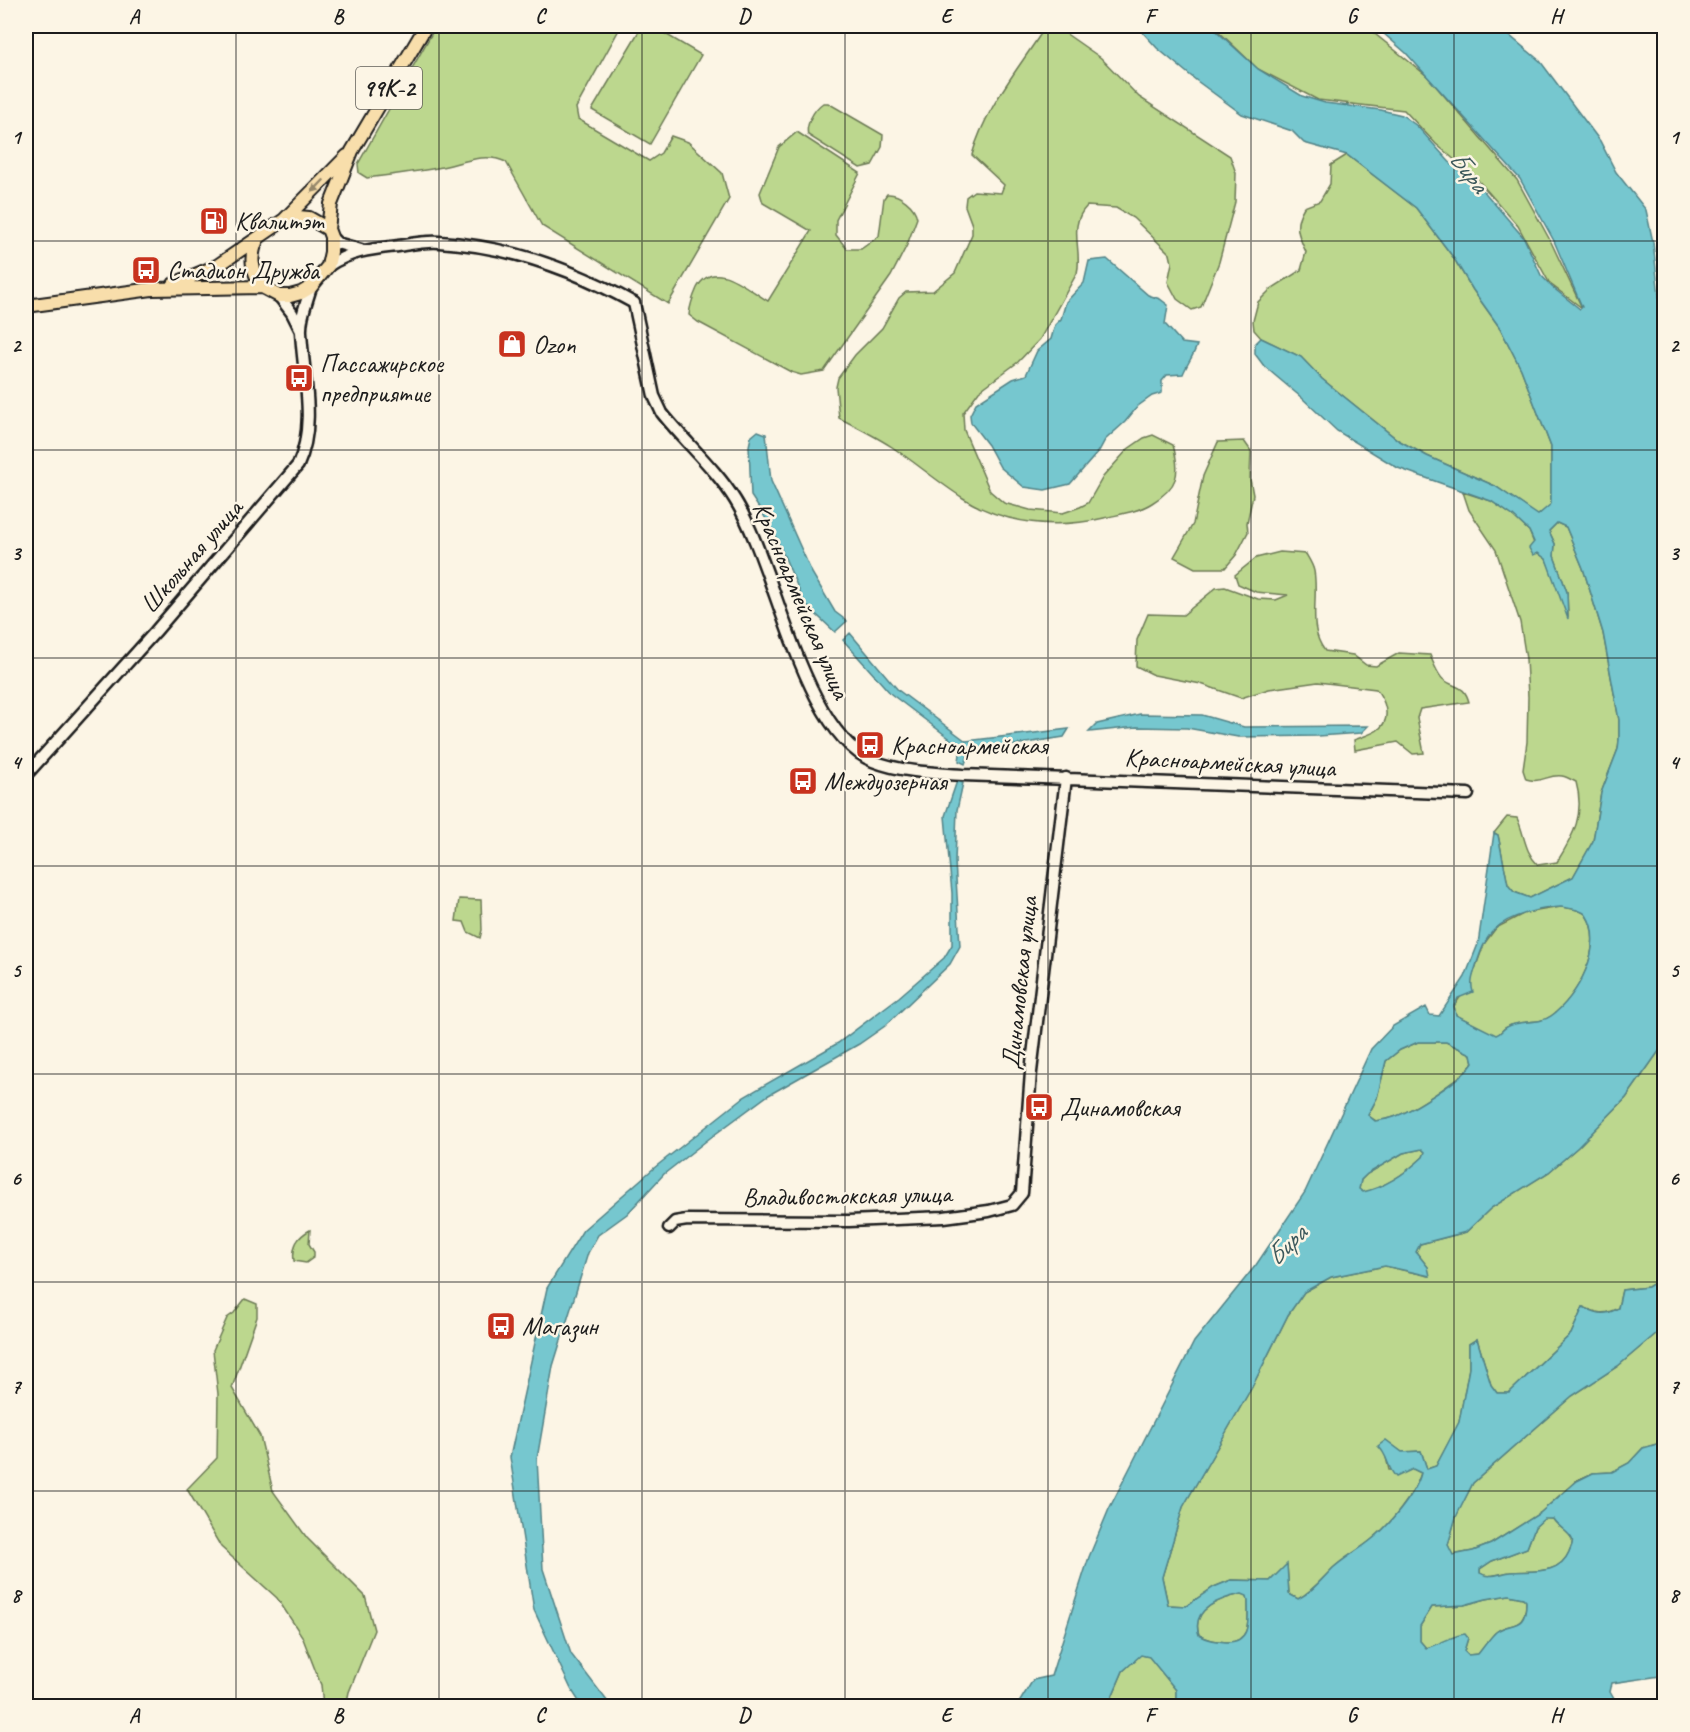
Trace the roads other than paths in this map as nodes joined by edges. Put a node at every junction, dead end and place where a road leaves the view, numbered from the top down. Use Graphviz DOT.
graph roads {
  1 [pos="426,26"];
  2 [pos="352,151"];
  3 [pos="284,220"];
  4 [pos="329,233"];
  5 [pos="257,240"];
  6 [pos="361,250"];
  7 [pos="328,266"];
  8 [pos="262,287"];
  9 [pos="310,287"];
  10 [pos="152,289"];
  11 [pos="279,296"];
  12 [pos="26,306"];
  13 [pos="301,331"];
  14 [pos="26,775"];
  15 [pos="1066,778"];
  16 [pos="1468,794"];
  17 [pos="1022,1193"];
  18 [pos="669,1228"];
  1 -- 2 [label="main road, 99К-2"];
  2 -- 3 [label="main road, 99К-2, one-way"];
  2 -- 4 [label="main road, 99К-2"];
  3 -- 4 [label="main road"];
  3 -- 5 [label="main road, 99К-2"];
  4 -- 6 [label="street"];
  4 -- 7 [label="main road, 99К-2"];
  5 -- 8 [label="main road"];
  5 -- 10 [label="main road, 99К-2"];
  6 -- 7 [label="street"];
  6 -- 15 [label="street, Красноармейская улица"];
  7 -- 9 [label="main road"];
  8 -- 10 [label="main road, 99К-2"];
  8 -- 11 [label="main road, 99К-2"];
  9 -- 11 [label="main road"];
  9 -- 13 [label="street"];
  10 -- 12 [label="main road, 99К-2"];
  11 -- 13 [label="street"];
  13 -- 14 [label="street, Школьная улица"];
  15 -- 16 [label="street, Красноармейская улица"];
  15 -- 17 [label="street, Динамовская улица"];
  17 -- 18 [label="street, Владивостокская улица"];
}
